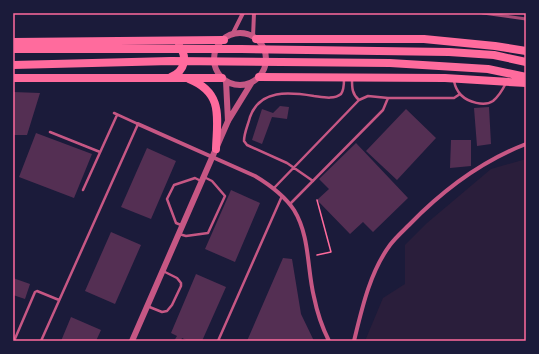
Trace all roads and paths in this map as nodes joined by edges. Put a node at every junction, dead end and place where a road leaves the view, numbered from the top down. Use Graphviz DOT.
graph roads {
  1 [pos="243,13"];
  2 [pos="254,13"];
  3 [pos="232,35"];
  4 [pos="255,38"];
  5 [pos="224,40"];
  6 [pos="304,40"];
  7 [pos="13,42"];
  8 [pos="168,45"];
  9 [pos="13,49"];
  10 [pos="526,51"];
  11 [pos="526,62"];
  12 [pos="13,65"];
  13 [pos="171,77"];
  14 [pos="259,77"];
  15 [pos="304,77"];
  16 [pos="348,77"];
  17 [pos="526,77"];
  18 [pos="13,78"];
  19 [pos="186,78"];
  20 [pos="453,78"];
  21 [pos="224,79"];
  22 [pos="507,81"];
  23 [pos="252,82"];
  24 [pos="526,83"];
  25 [pos="460,94"];
  26 [pos="388,98"];
  27 [pos="359,100"];
  28 [pos="114,113"];
  29 [pos="117,115"];
  30 [pos="228,120"];
  31 [pos="138,124"];
  32 [pos="50,132"];
  33 [pos="526,144"];
  34 [pos="100,152"];
  35 [pos="214,153"];
  36 [pos="294,168"];
  37 [pos="203,179"];
  38 [pos="313,182"];
  39 [pos="274,188"];
  40 [pos="83,190"];
  41 [pos="282,196"];
  42 [pos="317,200"];
  43 [pos="289,205"];
  44 [pos="182,226"];
  45 [pos="178,234"];
  46 [pos="316,255"];
  47 [pos="162,271"];
  48 [pos="59,300"];
  49 [pos="147,306"];
  50 [pos="14,341"];
  51 [pos="41,341"];
  52 [pos="132,341"];
  53 [pos="218,341"];
  54 [pos="329,341"];
  55 [pos="354,341"];
  1 -- 3 [label="street"];
  2 -- 4 [label="street"];
  3 -- 4 [label="street"];
  3 -- 5 [label="street"];
  4 -- 6 [label="main road"];
  4 -- 14 [label="street"];
  5 -- 8 [label="main road"];
  5 -- 21 [label="street"];
  6 -- 10 [label="main road"];
  6 -- 15 [label="main road"];
  7 -- 8 [label="main road"];
  8 -- 9 [label="main road"];
  8 -- 11 [label="main road"];
  8 -- 13 [label="main road"];
  12 -- 17 [label="main road"];
  13 -- 18 [label="main road"];
  13 -- 19 [label="main road"];
  14 -- 15 [label="main road"];
  14 -- 23 [label="street"];
  15 -- 16 [label="main road"];
  16 -- 20 [label="main road"];
  16 -- 27 [label="lane"];
  16 -- 36 [label="lane"];
  19 -- 21 [label="main road"];
  19 -- 35 [label="main road"];
  20 -- 22 [label="main road"];
  20 -- 25 [label="lane"];
  21 -- 23 [label="street"];
  21 -- 30 [label="street"];
  22 -- 24 [label="main road"];
  22 -- 25 [label="lane"];
  23 -- 30 [label="street"];
  25 -- 26 [label="lane"];
  26 -- 27 [label="lane"];
  26 -- 38 [label="lane"];
  27 -- 36 [label="lane"];
  28 -- 29 [label="lane"];
  29 -- 31 [label="lane"];
  29 -- 34 [label="lane"];
  30 -- 35 [label="street"];
  31 -- 35 [label="street"];
  31 -- 48 [label="lane"];
  32 -- 34 [label="lane"];
  33 -- 55 [label="street"];
  34 -- 40 [label="lane"];
  35 -- 37 [label="street"];
  35 -- 39 [label="street"];
  36 -- 38 [label="lane"];
  36 -- 39 [label="lane"];
  37 -- 44 [label="street"];
  37 -- 44 [label="lane"];
  37 -- 45 [label="lane"];
  38 -- 43 [label="lane"];
  39 -- 41 [label="street"];
  41 -- 43 [label="street"];
  41 -- 53 [label="lane"];
  42 -- 46 [label="path"];
  43 -- 54 [label="street"];
  44 -- 45 [label="street"];
  45 -- 47 [label="street"];
  47 -- 49 [label="street"];
  47 -- 49 [label="lane"];
  48 -- 50 [label="lane"];
  48 -- 51 [label="lane"];
  49 -- 52 [label="street"];
}
